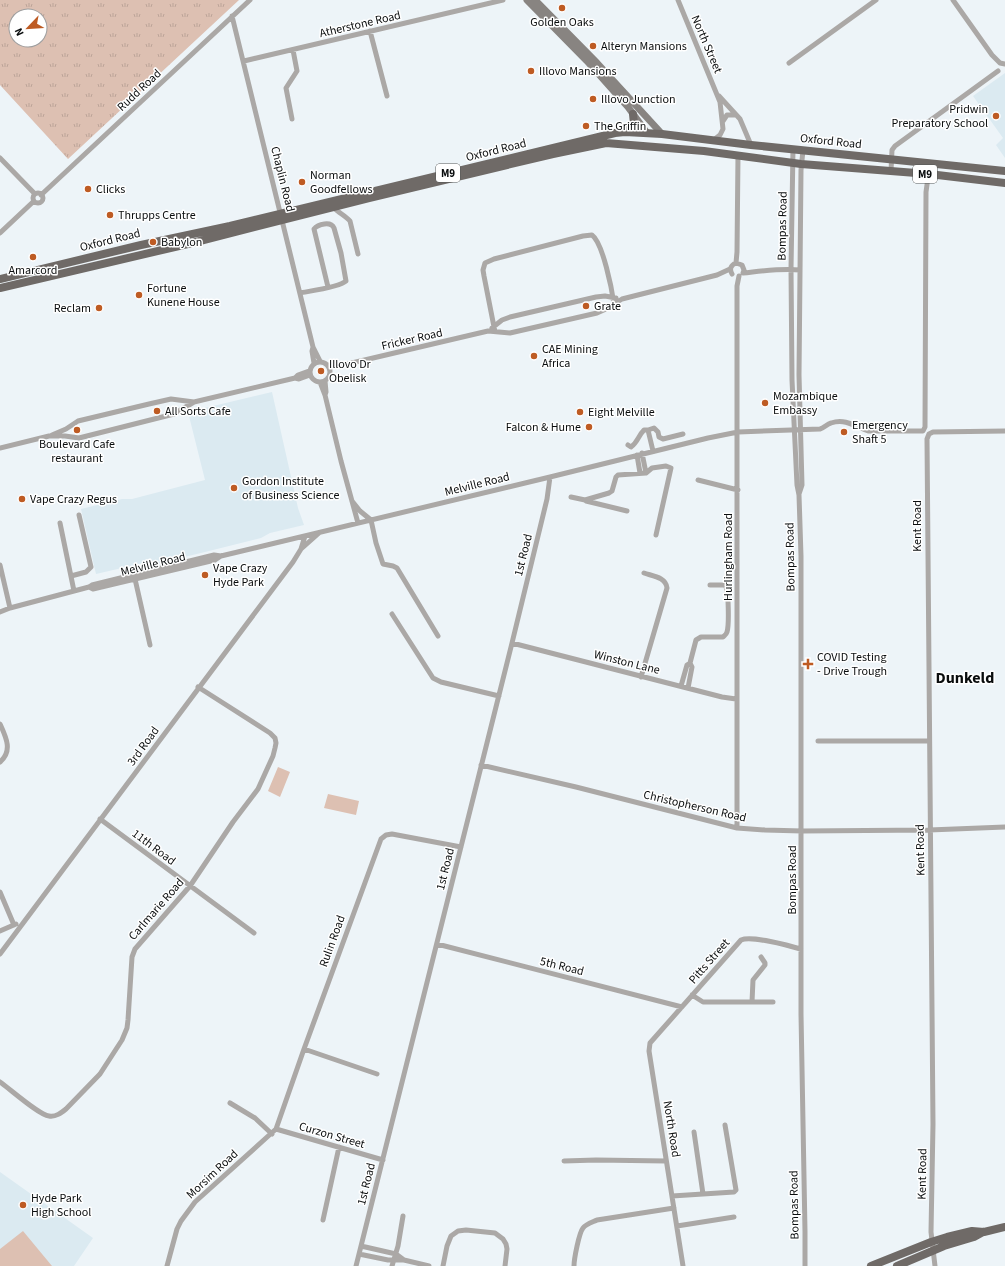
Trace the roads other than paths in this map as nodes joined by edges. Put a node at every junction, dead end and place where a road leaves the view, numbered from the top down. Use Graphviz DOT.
graph roads {
  1 [pos="250,0"];
  2 [pos="503,0"];
  3 [pos="527,0"];
  4 [pos="535,0"];
  5 [pos="678,0"];
  6 [pos="876,0"];
  7 [pos="953,0"];
  8 [pos="232,16"];
  9 [pos="370,31"];
  10 [pos="293,50"];
  11 [pos="244,62"];
  12 [pos="789,63"];
  13 [pos="1005,64"];
  14 [pos="998,72"];
  15 [pos="387,96"];
  16 [pos="718,96"];
  17 [pos="633,114"];
  18 [pos="736,115"];
  19 [pos="292,119"];
  20 [pos="723,121"];
  21 [pos="625,132"];
  22 [pos="647,133"];
  23 [pos="662,134"];
  24 [pos="715,139"];
  25 [pos="751,145"];
  26 [pos="664,147"];
  27 [pos="793,149"];
  28 [pos="802,150"];
  29 [pos="738,155"];
  30 [pos="875,157"];
  31 [pos="0,158"];
  32 [pos="891,159"];
  33 [pos="914,162"];
  34 [pos="797,163"];
  35 [pos="930,163"];
  36 [pos="873,169"];
  37 [pos="891,171"];
  38 [pos="1001,171"];
  39 [pos="913,173"];
  40 [pos="929,174"];
  41 [pos="1001,183"];
  42 [pos="35,194"];
  43 [pos="41,195"];
  44 [pos="34,201"];
  45 [pos="334,208"];
  46 [pos="282,217"];
  47 [pos="0,233"];
  48 [pos="358,254"];
  49 [pos="740,264"];
  50 [pos="791,269"];
  51 [pos="800,270"];
  52 [pos="753,271"];
  53 [pos="736,274"];
  54 [pos="0,279"];
  55 [pos="328,287"];
  56 [pos="0,288"];
  57 [pos="300,293"];
  58 [pos="613,297"];
  59 [pos="622,299"];
  60 [pos="614,304"];
  61 [pos="494,326"];
  62 [pos="488,331"];
  63 [pos="495,332"];
  64 [pos="313,347"];
  65 [pos="320,361"];
  66 [pos="314,363"];
  67 [pos="328,365"];
  68 [pos="339,366"];
  69 [pos="330,371"];
  70 [pos="310,373"];
  71 [pos="322,381"];
  72 [pos="194,402"];
  73 [pos="648,430"];
  74 [pos="801,430"];
  75 [pos="1005,430"];
  76 [pos="793,431"];
  77 [pos="738,432"];
  78 [pos="683,434"];
  79 [pos="49,436"];
  80 [pos="628,445"];
  81 [pos="0,448"];
  82 [pos="653,451"];
  83 [pos="642,453"];
  84 [pos="637,455"];
  85 [pos="643,473"];
  86 [pos="550,477"];
  87 [pos="698,480"];
  88 [pos="738,490"];
  89 [pos="799,495"];
  90 [pos="571,497"];
  91 [pos="585,500"];
  92 [pos="352,501"];
  93 [pos="627,511"];
  94 [pos="79,515"];
  95 [pos="371,520"];
  96 [pos="60,523"];
  97 [pos="358,523"];
  98 [pos="320,532"];
  99 [pos="656,535"];
  100 [pos="305,536"];
  101 [pos="300,549"];
  102 [pos="221,556"];
  103 [pos="0,566"];
  104 [pos="644,573"];
  105 [pos="71,576"];
  106 [pos="134,579"];
  107 [pos="710,585"];
  108 [pos="89,588"];
  109 [pos="74,591"];
  110 [pos="10,608"];
  111 [pos="0,612"];
  112 [pos="392,614"];
  113 [pos="438,636"];
  114 [pos="512,644"];
  115 [pos="150,645"];
  116 [pos="690,663"];
  117 [pos="641,676"];
  118 [pos="681,686"];
  119 [pos="198,687"];
  120 [pos="688,688"];
  121 [pos="499,696"];
  122 [pos="736,699"];
  123 [pos="0,724"];
  124 [pos="818,741"];
  125 [pos="929,741"];
  126 [pos="0,762"];
  127 [pos="481,765"];
  128 [pos="100,819"];
  129 [pos="737,828"];
  130 [pos="1005,828"];
  131 [pos="930,830"];
  132 [pos="802,831"];
  133 [pos="461,847"];
  134 [pos="190,886"];
  135 [pos="0,892"];
  136 [pos="24,921"];
  137 [pos="14,925"];
  138 [pos="0,931"];
  139 [pos="254,933"];
  140 [pos="437,944"];
  141 [pos="801,949"];
  142 [pos="0,954"];
  143 [pos="761,957"];
  144 [pos="692,995"];
  145 [pos="752,1002"];
  146 [pos="773,1002"];
  147 [pos="682,1007"];
  148 [pos="304,1049"];
  149 [pos="377,1074"];
  150 [pos="0,1082"];
  151 [pos="230,1103"];
  152 [pos="725,1125"];
  153 [pos="276,1129"];
  154 [pos="694,1132"];
  155 [pos="272,1134"];
  156 [pos="339,1147"];
  157 [pos="382,1160"];
  158 [pos="564,1161"];
  159 [pos="666,1161"];
  160 [pos="704,1194"];
  161 [pos="672,1196"];
  162 [pos="674,1208"];
  163 [pos="403,1216"];
  164 [pos="734,1217"];
  165 [pos="324,1220"];
  166 [pos="677,1226"];
  167 [pos="1005,1227"];
  168 [pos="984,1232"];
  169 [pos="931,1242"];
  170 [pos="361,1246"];
  171 [pos="933,1250"];
  172 [pos="359,1254"];
  173 [pos="396,1254"];
  174 [pos="404,1260"];
  175 [pos="392,1263"];
  176 [pos="167,1266"];
  177 [pos="356,1266"];
  178 [pos="429,1266"];
  179 [pos="443,1266"];
  180 [pos="505,1266"];
  181 [pos="574,1266"];
  182 [pos="683,1266"];
  183 [pos="805,1266"];
  184 [pos="871,1266"];
  185 [pos="897,1266"];
  186 [pos="936,1266"];
  1 -- 8 [label="street, Rudd Road"];
  2 -- 9 [label="street, Atherstone Road"];
  3 -- 17 [label="main road"];
  4 -- 23 [label="main road"];
  5 -- 16 [label="street, North Street"];
  6 -- 12 [label="street"];
  7 -- 13 [label="street"];
  8 -- 11 [label="street, Chaplin Road"];
  8 -- 43 [label="street, Rudd Road"];
  9 -- 10 [label="street, Atherstone Road"];
  9 -- 15 [label="street"];
  10 -- 11 [label="street, Atherstone Road"];
  10 -- 19 [label="street"];
  11 -- 46 [label="street, Chaplin Road"];
  14 -- 32 [label="street"];
  16 -- 18 [label="street, North Street"];
  16 -- 20 [label="street, North Street"];
  17 -- 21 [label="main road"];
  17 -- 22 [label="main road"];
  18 -- 20 [label="street"];
  18 -- 25 [label="street, North Street"];
  20 -- 24 [label="street"];
  21 -- 22 [label="main road, Oxford Road / M9"];
  21 -- 46 [label="main road, Oxford Road / M9"];
  22 -- 23 [label="main road, Oxford Road / M9"];
  22 -- 26 [label="main road"];
  23 -- 24 [label="main road, Oxford Road / M9"];
  24 -- 25 [label="main road, Oxford Road / M9"];
  25 -- 27 [label="main road, Oxford Road / M9"];
  26 -- 29 [label="main road, Oxford Road / M9"];
  26 -- 45 [label="main road, Oxford Road / M9"];
  27 -- 28 [label="main road, Oxford Road / M9"];
  27 -- 34 [label="street, Bompas Road"];
  28 -- 30 [label="main road, Oxford Road / M9"];
  28 -- 34 [label="street, Bompas Road"];
  29 -- 34 [label="main road, Oxford Road / M9"];
  29 -- 49 [label="street"];
  30 -- 32 [label="main road, Oxford Road / M9"];
  30 -- 36 [label="main road"];
  31 -- 42 [label="street"];
  32 -- 33 [label="main road, Oxford Road / M9"];
  32 -- 37 [label="street"];
  33 -- 35 [label="main road, Oxford Road / M9"];
  33 -- 39 [label="main road"];
  34 -- 36 [label="main road, Oxford Road / M9"];
  34 -- 50 [label="street, Bompas Road"];
  34 -- 51 [label="street, Bompas Road"];
  35 -- 38 [label="main road, Oxford Road / M9"];
  35 -- 40 [label="street"];
  36 -- 37 [label="main road, Oxford Road / M9"];
  37 -- 39 [label="main road, Oxford Road / M9"];
  38 -- 41 [label="main road"];
  39 -- 40 [label="main road, Oxford Road / M9"];
  40 -- 41 [label="main road, Oxford Road / M9"];
  40 -- 74 [label="street, Melville Road"];
  42 -- 43 [label="street"];
  42 -- 44 [label="street"];
  43 -- 44 [label="street"];
  44 -- 47 [label="street"];
  45 -- 46 [label="main road, Oxford Road / M9"];
  45 -- 48 [label="street"];
  46 -- 54 [label="main road, Oxford Road / M9"];
  46 -- 56 [label="main road, Oxford Road / M9"];
  46 -- 57 [label="street, Chaplin Road"];
  49 -- 52 [label="street, Fricker Road"];
  49 -- 53 [label="street, Hurlingham Road"];
  49 -- 53 [label="street"];
  50 -- 51 [label="street, Fricker Road"];
  50 -- 52 [label="street, Fricker Road"];
  50 -- 76 [label="street, Bompas Road"];
  51 -- 74 [label="street, Bompas Road"];
  52 -- 53 [label="street, Fricker Road"];
  53 -- 59 [label="street, Fricker Road"];
  53 -- 77 [label="street, Hurlingham Road"];
  55 -- 55 [label="street"];
  55 -- 57 [label="street"];
  57 -- 64 [label="street, Chaplin Road"];
  58 -- 59 [label="street, Fricker Road"];
  58 -- 60 [label="street"];
  58 -- 61 [label="street, Fricker Road"];
  58 -- 61 [label="street"];
  59 -- 60 [label="street, Fricker Road"];
  60 -- 63 [label="street, Fricker Road"];
  61 -- 62 [label="street, Fricker Road"];
  61 -- 63 [label="street"];
  62 -- 63 [label="street, Fricker Road"];
  62 -- 68 [label="street, Fricker Road"];
  64 -- 65 [label="street, Chaplin Road"];
  64 -- 66 [label="street, Chaplin Road"];
  65 -- 66 [label="street"];
  65 -- 67 [label="street"];
  66 -- 70 [label="street"];
  67 -- 68 [label="street, Fricker Road"];
  67 -- 69 [label="street"];
  68 -- 69 [label="street, Fricker Road"];
  69 -- 71 [label="street"];
  70 -- 71 [label="street"];
  70 -- 72 [label="street"];
  71 -- 92 [label="street"];
  72 -- 79 [label="street"];
  72 -- 79 [label="street"];
  73 -- 78 [label="street"];
  73 -- 80 [label="street"];
  73 -- 82 [label="street"];
  74 -- 76 [label="street, Melville Road"];
  74 -- 89 [label="street, Bompas Road"];
  75 -- 125 [label="street, Kent Road"];
  76 -- 77 [label="street, Melville Road"];
  76 -- 89 [label="street, Bompas Road"];
  77 -- 82 [label="street, Melville Road"];
  77 -- 88 [label="street, Hurlingham Road"];
  79 -- 81 [label="street"];
  82 -- 83 [label="street, Melville Road"];
  83 -- 84 [label="street, Melville Road"];
  83 -- 85 [label="street"];
  84 -- 85 [label="street"];
  84 -- 86 [label="street, Melville Road"];
  85 -- 91 [label="street"];
  85 -- 99 [label="street"];
  86 -- 95 [label="street, Melville Road"];
  86 -- 114 [label="street, 1st Road"];
  87 -- 88 [label="street"];
  88 -- 122 [label="street, Hurlingham Road"];
  89 -- 132 [label="street, Bompas Road"];
  90 -- 91 [label="street"];
  91 -- 93 [label="street"];
  92 -- 95 [label="street"];
  92 -- 97 [label="street"];
  94 -- 105 [label="street"];
  95 -- 97 [label="street, Melville Road"];
  95 -- 113 [label="street"];
  96 -- 105 [label="street"];
  97 -- 98 [label="street, Melville Road"];
  98 -- 100 [label="street, Melville Road"];
  98 -- 101 [label="street, 3rd Road"];
  100 -- 101 [label="street, 3rd Road"];
  100 -- 102 [label="street, Melville Road"];
  101 -- 119 [label="street, 3rd Road"];
  102 -- 106 [label="street, Melville Road"];
  102 -- 108 [label="street, Melville Road"];
  103 -- 110 [label="street"];
  104 -- 117 [label="street"];
  105 -- 109 [label="street"];
  106 -- 108 [label="street, Melville Road"];
  106 -- 115 [label="street"];
  107 -- 116 [label="street"];
  108 -- 109 [label="street, Melville Road"];
  109 -- 110 [label="street, Melville Road"];
  110 -- 111 [label="street, Melville Road"];
  112 -- 121 [label="street"];
  114 -- 117 [label="street, Winston Lane"];
  114 -- 121 [label="street, 1st Road"];
  116 -- 118 [label="street"];
  116 -- 120 [label="street"];
  117 -- 118 [label="street, Winston Lane"];
  118 -- 120 [label="street, Winston Lane"];
  119 -- 128 [label="street, 3rd Road"];
  119 -- 134 [label="street, Carlmarie Road"];
  120 -- 122 [label="street, Winston Lane"];
  121 -- 127 [label="street, 1st Road"];
  122 -- 129 [label="street, Hurlingham Road"];
  123 -- 126 [label="street"];
  124 -- 125 [label="street"];
  125 -- 131 [label="street, Kent Road"];
  127 -- 129 [label="street, Christopherson Road"];
  127 -- 133 [label="street, 1st Road"];
  128 -- 134 [label="street, 11th Road"];
  128 -- 136 [label="street, 3rd Road"];
  129 -- 132 [label="street, Christopherson Road"];
  130 -- 131 [label="street, Christopherson Road"];
  131 -- 132 [label="street, Christopherson Road"];
  131 -- 169 [label="street, Kent Road"];
  132 -- 141 [label="street, Bompas Road"];
  133 -- 140 [label="street, 1st Road"];
  133 -- 148 [label="street, Rulin Road"];
  134 -- 139 [label="street, 11th Road"];
  134 -- 150 [label="street, Carlmarie Road"];
  135 -- 137 [label="street"];
  136 -- 137 [label="street"];
  136 -- 142 [label="street, 3rd Road"];
  137 -- 138 [label="street"];
  140 -- 147 [label="street, 5th Road"];
  140 -- 157 [label="street, 1st Road"];
  141 -- 144 [label="street, Pitts Street"];
  141 -- 183 [label="street, Bompas Road"];
  143 -- 145 [label="street"];
  144 -- 145 [label="street"];
  144 -- 147 [label="street, Pitts Street"];
  145 -- 146 [label="street"];
  147 -- 159 [label="street, North Road"];
  148 -- 149 [label="street"];
  148 -- 153 [label="street, Rulin Road"];
  151 -- 155 [label="street"];
  152 -- 160 [label="street"];
  153 -- 155 [label="street, Morsim Road"];
  153 -- 156 [label="street, Curzon Street"];
  154 -- 160 [label="street"];
  155 -- 176 [label="street, Morsim Road"];
  156 -- 157 [label="street, Curzon Street"];
  156 -- 165 [label="street"];
  157 -- 170 [label="street, 1st Road"];
  158 -- 159 [label="street"];
  159 -- 161 [label="street, North Road"];
  160 -- 161 [label="street"];
  161 -- 162 [label="street, North Road"];
  162 -- 166 [label="street, North Road"];
  162 -- 181 [label="street"];
  163 -- 173 [label="street"];
  164 -- 166 [label="street"];
  166 -- 182 [label="street, North Road"];
  167 -- 168 [label="main road"];
  168 -- 169 [label="main road"];
  168 -- 171 [label="main road"];
  169 -- 171 [label="street, Kent Road"];
  169 -- 184 [label="main road"];
  170 -- 172 [label="street, 1st Road"];
  170 -- 173 [label="street"];
  171 -- 185 [label="main road"];
  171 -- 186 [label="street, Kent Road"];
  172 -- 175 [label="street"];
  172 -- 177 [label="street, 1st Road"];
  173 -- 174 [label="street"];
  173 -- 175 [label="street"];
  174 -- 175 [label="street"];
  174 -- 178 [label="street"];
  179 -- 180 [label="street"];
}
